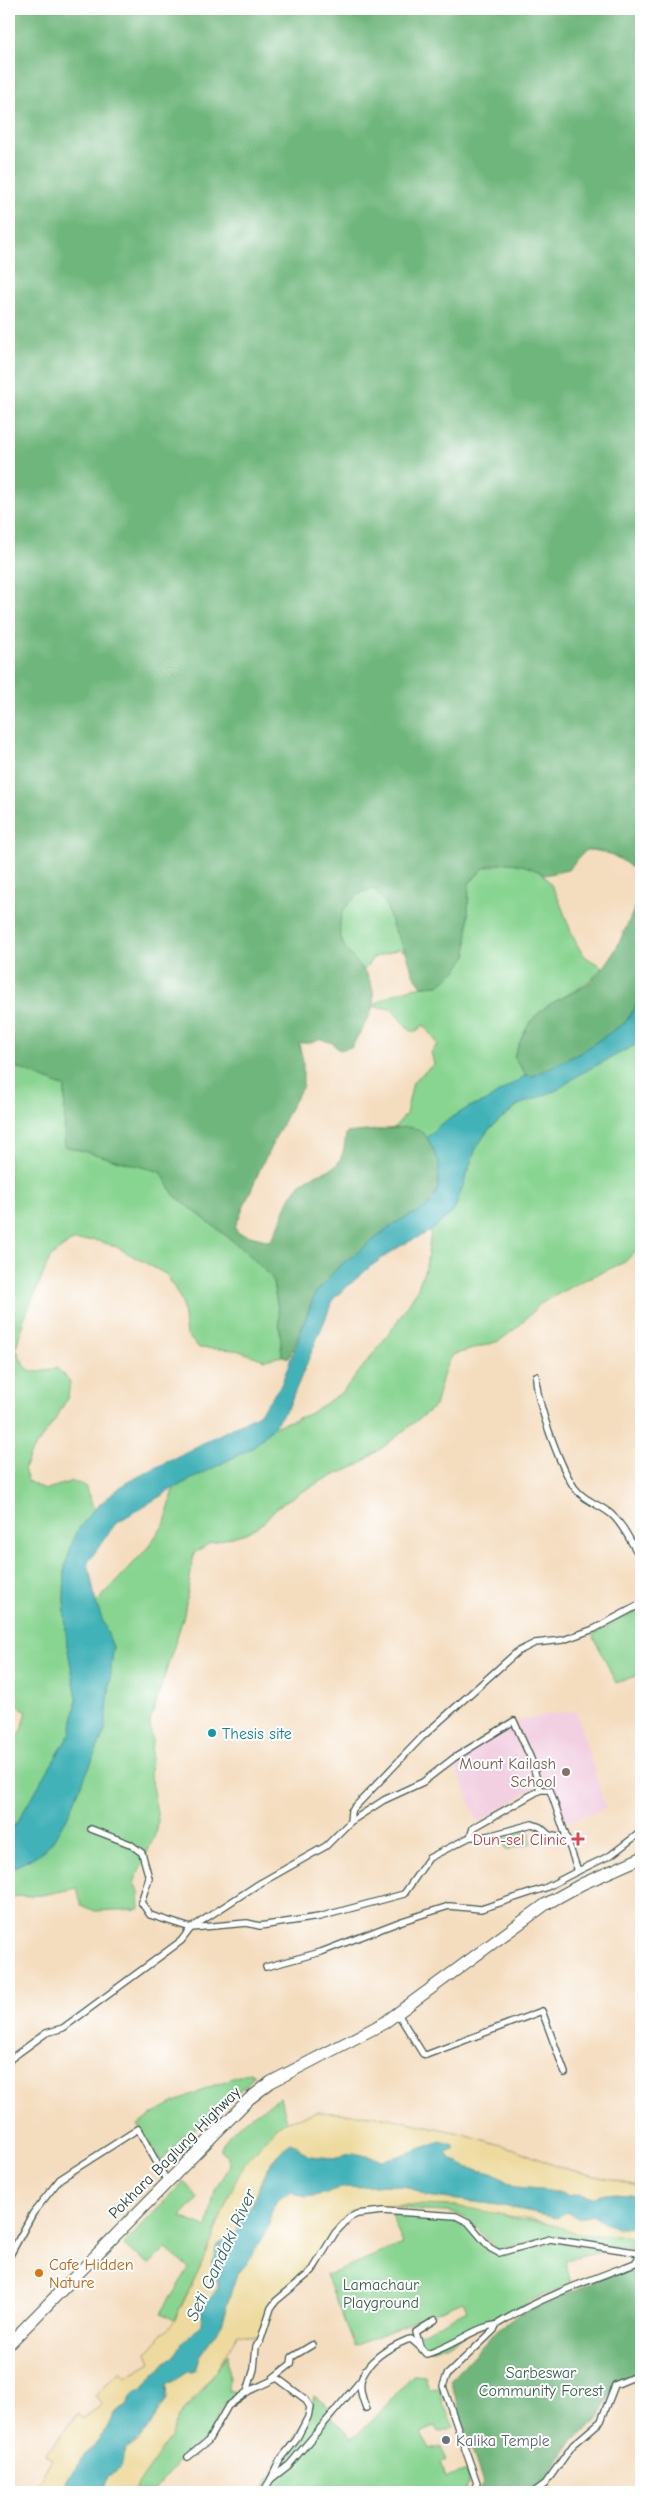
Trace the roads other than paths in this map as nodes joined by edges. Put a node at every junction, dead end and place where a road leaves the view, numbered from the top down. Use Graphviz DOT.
graph roads {
  1 [pos="536,1376"];
  2 [pos="641,1558"];
  3 [pos="641,1604"];
  4 [pos="540,1790"];
  5 [pos="350,1822"];
  6 [pos="91,1829"];
  7 [pos="641,1832"];
  8 [pos="470,1837"];
  9 [pos="566,1839"];
  10 [pos="641,1858"];
  11 [pos="578,1871"];
  12 [pos="191,1928"];
  13 [pos="266,1967"];
  14 [pos="398,2014"];
  15 [pos="9,2060"];
  16 [pos="565,2073"];
  17 [pos="167,2180"];
  18 [pos="641,2254"];
  19 [pos="9,2257"];
  20 [pos="435,2320"];
  21 [pos="496,2325"];
  22 [pos="9,2344"];
  23 [pos="312,2345"];
  24 [pos="420,2346"];
  25 [pos="641,2374"];
  26 [pos="272,2378"];
  27 [pos="361,2380"];
  28 [pos="247,2392"];
  29 [pos="366,2408"];
  30 [pos="188,2457"];
  31 [pos="271,2479"];
  32 [pos="263,2492"];
  33 [pos="468,2492"];
  34 [pos="534,2492"];
  1 -- 2 [label="street"];
  3 -- 5 [label="street"];
  4 -- 5 [label="street"];
  4 -- 8 [label="street"];
  4 -- 9 [label="street"];
  5 -- 12 [label="street"];
  6 -- 12 [label="street"];
  7 -- 11 [label="street"];
  8 -- 9 [label="street"];
  8 -- 12 [label="street"];
  9 -- 11 [label="street"];
  10 -- 14 [label="highway, Pokhara Baglung Highway"];
  11 -- 13 [label="street"];
  12 -- 15 [label="street"];
  14 -- 16 [label="street"];
  14 -- 17 [label="highway, Pokhara Baglung Highway"];
  17 -- 19 [label="street"];
  17 -- 22 [label="highway, Pokhara Baglung Highway"];
  18 -- 21 [label="street"];
  18 -- 28 [label="street"];
  20 -- 24 [label="street"];
  21 -- 24 [label="street"];
  21 -- 33 [label="street"];
  23 -- 26 [label="street"];
  24 -- 27 [label="street"];
  25 -- 34 [label="street"];
  26 -- 28 [label="street"];
  26 -- 31 [label="street"];
  27 -- 29 [label="street"];
  27 -- 31 [label="street"];
  28 -- 30 [label="street"];
  31 -- 32 [label="street"];
}
